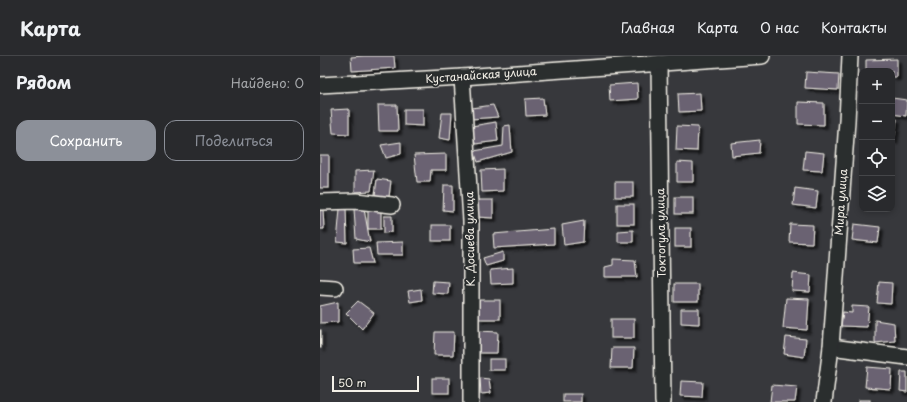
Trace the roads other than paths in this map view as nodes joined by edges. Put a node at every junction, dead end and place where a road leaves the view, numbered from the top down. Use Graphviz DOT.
graph roads {
  1 [pos="762,56"];
  2 [pos="850,56"];
  3 [pos="723,57"];
  4 [pos="659,63"];
  5 [pos="462,77"];
  6 [pos="320,85"];
  7 [pos="320,202"];
  8 [pos="392,205"];
  9 [pos="320,287"];
  10 [pos="335,288"];
  11 [pos="831,347"];
  12 [pos="907,357"];
  13 [pos="471,402"];
  14 [pos="663,402"];
  15 [pos="824,402"];
  1 -- 3 [label="street, Кустанайская улица"];
  2 -- 11 [label="street, Мира улица"];
  3 -- 4 [label="street, Кустанайская улица"];
  4 -- 5 [label="street, Кустанайская улица"];
  4 -- 14 [label="street, Токтогула улица"];
  5 -- 6 [label="street, Кустанайская улица"];
  5 -- 13 [label="street, К. Досиева улица"];
  7 -- 8 [label="street"];
  9 -- 10 [label="street"];
  11 -- 12 [label="street"];
  11 -- 15 [label="street, Мира улица"];
}
